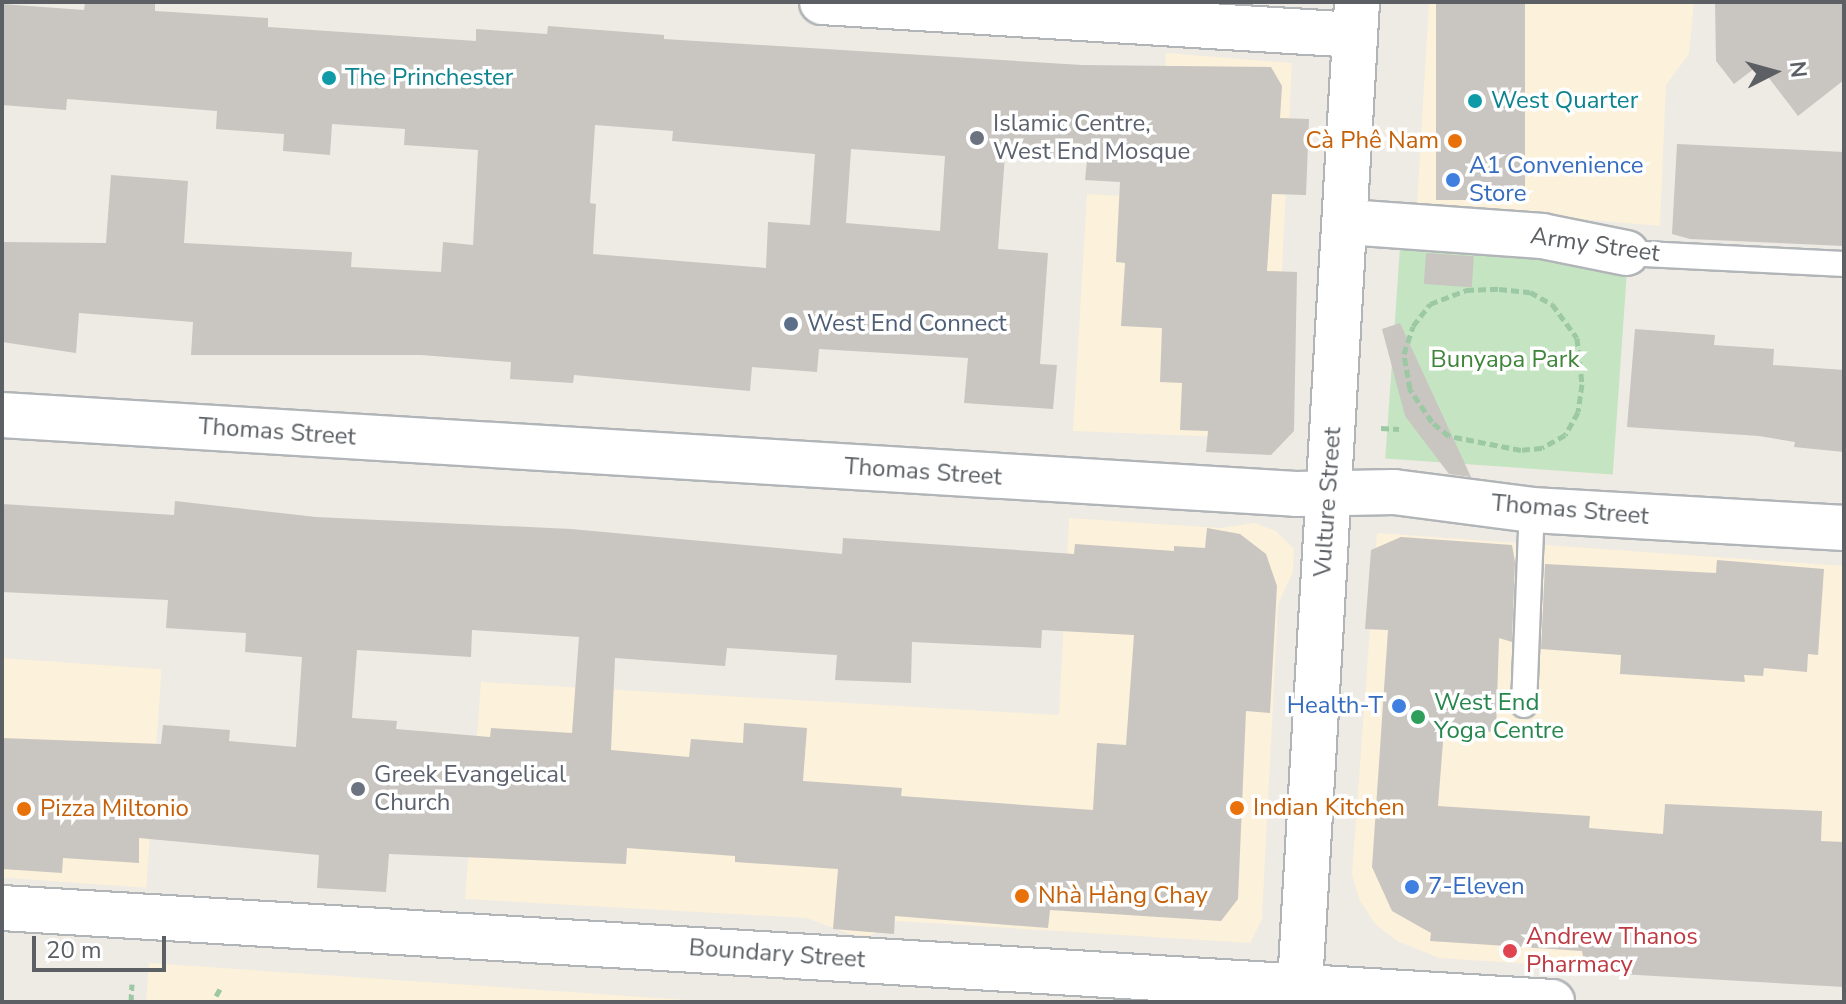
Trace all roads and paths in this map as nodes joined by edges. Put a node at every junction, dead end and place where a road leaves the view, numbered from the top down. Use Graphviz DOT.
graph roads {
  1 [pos="822,2"];
  2 [pos="1356,18"];
  3 [pos="1347,222"];
  4 [pos="1626,253"];
  5 [pos="1844,264"];
  6 [pos="1552,304"];
  7 [pos="2,415"];
  8 [pos="1381,428"];
  9 [pos="1399,429"];
  10 [pos="1329,493"];
  11 [pos="1532,510"];
  12 [pos="1844,528"];
  13 [pos="1524,705"];
  14 [pos="2,908"];
  15 [pos="132,984"];
  16 [pos="220,989"];
  17 [pos="1299,993"];
  18 [pos="216,996"];
  19 [pos="131,1002"];
  20 [pos="1552,1002"];
  1 -- 2 [label="street"];
  2 -- 3 [label="street, Vulture Street"];
  3 -- 4 [label="street, Army Street"];
  3 -- 10 [label="street, Vulture Street"];
  4 -- 5 [label="lane, Army Street"];
  6 -- 6 [label="path"];
  7 -- 10 [label="street, Thomas Street"];
  8 -- 9 [label="path"];
  10 -- 11 [label="street, Thomas Street"];
  10 -- 17 [label="street, Vulture Street"];
  11 -- 12 [label="street, Thomas Street"];
  11 -- 13 [label="lane"];
  14 -- 17 [label="street, Boundary Street"];
  15 -- 19 [label="path"];
  16 -- 18 [label="path"];
  17 -- 20 [label="street, Boundary Street"];
}
